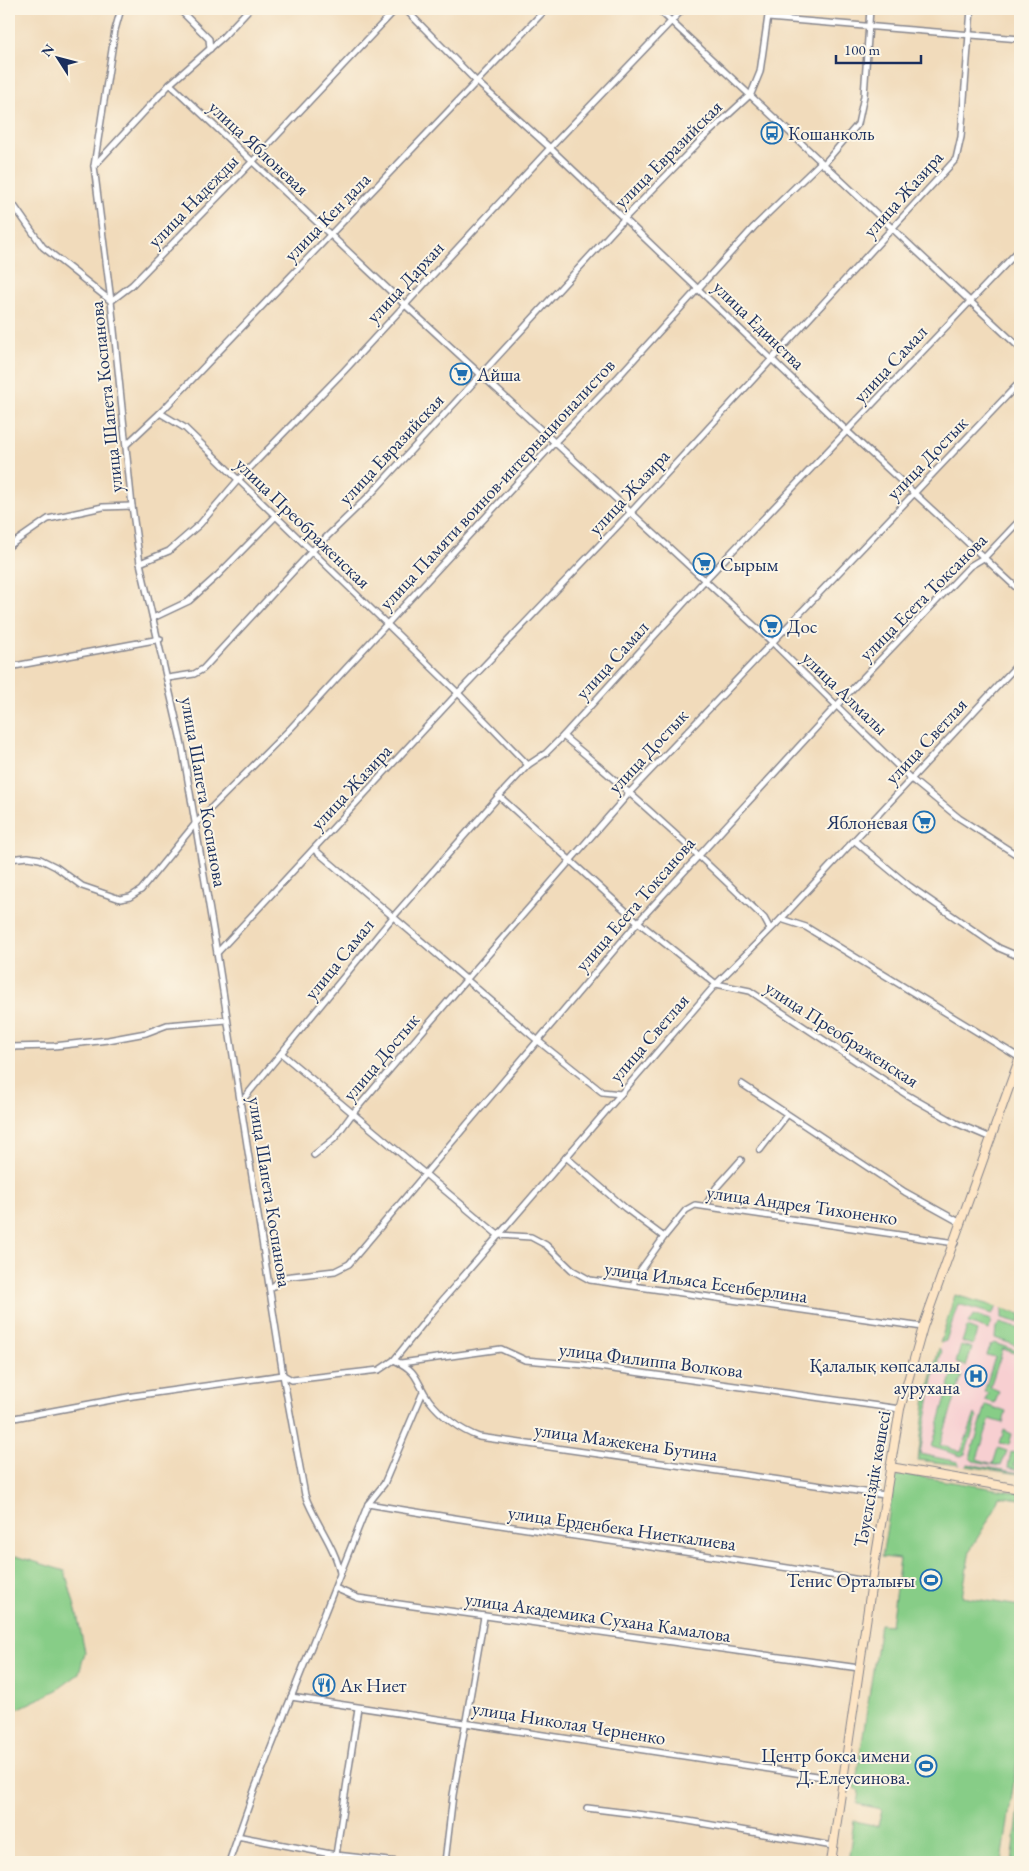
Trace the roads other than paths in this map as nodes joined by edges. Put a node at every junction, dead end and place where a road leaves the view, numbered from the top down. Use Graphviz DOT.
graph roads {
  1 [pos="121,9"];
  2 [pos="179,9"];
  3 [pos="249,9"];
  4 [pos="396,9"];
  5 [pos="405,9"];
  6 [pos="546,9"];
  7 [pos="658,9"];
  8 [pos="683,9"];
  9 [pos="769,9"];
  10 [pos="870,9"];
  11 [pos="971,9"];
  12 [pos="768,18"];
  13 [pos="672,21"];
  14 [pos="869,27"];
  15 [pos="969,34"];
  16 [pos="1020,39"];
  17 [pos="210,49"];
  18 [pos="476,81"];
  19 [pos="170,84"];
  20 [pos="751,94"];
  21 [pos="550,148"];
  22 [pos="252,162"];
  23 [pos="822,164"];
  24 [pos="94,166"];
  25 [pos="9,204"];
  26 [pos="625,218"];
  27 [pos="892,229"];
  28 [pos="329,234"];
  29 [pos="1020,249"];
  30 [pos="698,287"];
  31 [pos="111,301"];
  32 [pos="970,302"];
  33 [pos="404,304"];
  34 [pos="1020,348"];
  35 [pos="773,358"];
  36 [pos="482,375"];
  37 [pos="1020,382"];
  38 [pos="160,414"];
  39 [pos="848,431"];
  40 [pos="555,442"];
  41 [pos="127,444"];
  42 [pos="238,480"];
  43 [pos="915,493"];
  44 [pos="132,506"];
  45 [pos="632,511"];
  46 [pos="275,517"];
  47 [pos="1020,520"];
  48 [pos="9,546"];
  49 [pos="310,552"];
  50 [pos="985,557"];
  51 [pos="140,563"];
  52 [pos="705,580"];
  53 [pos="1020,591"];
  54 [pos="153,618"];
  55 [pos="386,624"];
  56 [pos="160,640"];
  57 [pos="772,642"];
  58 [pos="1020,662"];
  59 [pos="9,666"];
  60 [pos="168,678"];
  61 [pos="458,693"];
  62 [pos="837,705"];
  63 [pos="563,736"];
  64 [pos="528,765"];
  65 [pos="910,778"];
  66 [pos="630,792"];
  67 [pos="499,796"];
  68 [pos="195,824"];
  69 [pos="855,841"];
  70 [pos="314,849"];
  71 [pos="698,854"];
  72 [pos="1020,857"];
  73 [pos="9,859"];
  74 [pos="571,860"];
  75 [pos="393,917"];
  76 [pos="781,919"];
  77 [pos="638,922"];
  78 [pos="770,929"];
  79 [pos="218,953"];
  80 [pos="1020,957"];
  81 [pos="466,980"];
  82 [pos="716,984"];
  83 [pos="227,1020"];
  84 [pos="537,1040"];
  85 [pos="9,1047"];
  86 [pos="282,1054"];
  87 [pos="1020,1061"];
  88 [pos="1018,1074"];
  89 [pos="742,1084"];
  90 [pos="621,1094"];
  91 [pos="240,1102"];
  92 [pos="353,1113"];
  93 [pos="787,1115"];
  94 [pos="991,1138"];
  95 [pos="760,1150"];
  96 [pos="314,1155"];
  97 [pos="566,1157"];
  98 [pos="741,1160"];
  99 [pos="425,1173"];
  100 [pos="706,1205"];
  101 [pos="962,1223"];
  102 [pos="498,1235"];
  103 [pos="664,1237"];
  104 [pos="955,1243"];
  105 [pos="633,1285"];
  106 [pos="271,1288"];
  107 [pos="924,1327"];
  108 [pos="394,1360"];
  109 [pos="401,1363"];
  110 [pos="283,1375"];
  111 [pos="424,1392"];
  112 [pos="900,1409"];
  113 [pos="9,1419"];
  114 [pos="890,1467"];
  115 [pos="1020,1489"];
  116 [pos="885,1495"];
  117 [pos="368,1504"];
  118 [pos="340,1573"];
  119 [pos="872,1582"];
  120 [pos="335,1588"];
  121 [pos="484,1617"];
  122 [pos="859,1668"];
  123 [pos="291,1697"];
  124 [pos="358,1708"];
  125 [pos="466,1722"];
  126 [pos="843,1780"];
  127 [pos="588,1808"];
  128 [pos="237,1836"];
  129 [pos="833,1846"];
  130 [pos="336,1855"];
  131 [pos="229,1862"];
  132 [pos="335,1862"];
  133 [pos="398,1862"];
  134 [pos="445,1862"];
  135 [pos="831,1862"];
  1 -- 24 [label="street, улица Шапета Коспанова"];
  2 -- 17 [label="street"];
  3 -- 17 [label="street"];
  4 -- 22 [label="street, улица Надежды"];
  5 -- 18 [label="street, улица Единства"];
  6 -- 18 [label="street, улица Кен дала"];
  7 -- 13 [label="street"];
  8 -- 13 [label="street, улица Дархан"];
  9 -- 12 [label="street"];
  10 -- 14 [label="street"];
  11 -- 15 [label="street, улица Жазира"];
  12 -- 14 [label="street"];
  12 -- 20 [label="street"];
  13 -- 20 [label="street"];
  13 -- 21 [label="street, улица Дархан"];
  14 -- 15 [label="street"];
  14 -- 23 [label="street"];
  15 -- 16 [label="street"];
  15 -- 27 [label="street, улица Жазира"];
  17 -- 19 [label="street"];
  18 -- 21 [label="street, улица Единства"];
  18 -- 28 [label="street, улица Кен дала"];
  19 -- 22 [label="street, улица Яблоневая"];
  19 -- 24 [label="street"];
  20 -- 23 [label="street"];
  20 -- 26 [label="street, улица Евразийская"];
  21 -- 26 [label="street, улица Единства"];
  21 -- 33 [label="street, улица Дархан"];
  22 -- 28 [label="street, улица Яблоневая"];
  22 -- 31 [label="street, улица Надежды"];
  23 -- 27 [label="street"];
  23 -- 30 [label="street, улица Памяти воинов-интернационалистов"];
  24 -- 31 [label="street, улица Шапета Коспанова"];
  25 -- 31 [label="street"];
  26 -- 30 [label="street, улица Единства"];
  26 -- 36 [label="street, улица Евразийская"];
  27 -- 32 [label="street"];
  27 -- 35 [label="street, улица Жазира"];
  28 -- 33 [label="street, улица Яблоневая"];
  28 -- 38 [label="street, улица Кен дала"];
  29 -- 32 [label="street, улица Самал"];
  30 -- 35 [label="street, улица Единства"];
  30 -- 40 [label="street, улица Памяти воинов-интернационалистов"];
  31 -- 41 [label="street, улица Шапета Коспанова"];
  32 -- 34 [label="street"];
  32 -- 39 [label="street, улица Самал"];
  33 -- 36 [label="street, улица Яблоневая"];
  33 -- 42 [label="street, улица Дархан"];
  35 -- 39 [label="street, улица Единства"];
  35 -- 45 [label="street, улица Жазира"];
  36 -- 40 [label="street, улица Алмалы"];
  36 -- 49 [label="street, улица Евразийская"];
  37 -- 43 [label="street, улица Достык"];
  38 -- 41 [label="street, улица Кен дала"];
  38 -- 42 [label="street, улица Преображенская"];
  39 -- 43 [label="street, улица Единства"];
  39 -- 52 [label="street, улица Самал"];
  40 -- 45 [label="street, улица Алмалы"];
  40 -- 55 [label="street, улица Памяти воинов-интернационалистов"];
  41 -- 44 [label="street, улица Шапета Коспанова"];
  42 -- 46 [label="street, улица Преображенская"];
  42 -- 51 [label="street, улица Дархан"];
  43 -- 50 [label="street, улица Единства"];
  43 -- 57 [label="street, улица Достык"];
  44 -- 48 [label="street"];
  44 -- 51 [label="street, улица Шапета Коспанова"];
  45 -- 52 [label="street, улица Алмалы"];
  45 -- 61 [label="street, улица Жазира"];
  46 -- 49 [label="street, улица Преображенская"];
  46 -- 54 [label="street"];
  47 -- 50 [label="street, улица Есета Токсанова"];
  49 -- 55 [label="street, улица Преображенская"];
  49 -- 60 [label="street, улица Евразийская"];
  50 -- 53 [label="street, улица Единства"];
  50 -- 62 [label="street, улица Есета Токсанова"];
  51 -- 54 [label="street, улица Шапета Коспанова"];
  52 -- 57 [label="street, улица Алмалы"];
  52 -- 63 [label="street, улица Самал"];
  54 -- 56 [label="street, улица Шапета Коспанова"];
  55 -- 61 [label="street, улица Преображенская"];
  55 -- 68 [label="street, улица Памяти воинов-интернационалистов"];
  56 -- 59 [label="street"];
  56 -- 60 [label="street, улица Шапета Коспанова"];
  57 -- 62 [label="street, улица Алмалы"];
  57 -- 66 [label="street, улица Достык"];
  58 -- 65 [label="street, улица Светлая"];
  60 -- 68 [label="street, улица Шапета Коспанова"];
  61 -- 64 [label="street, улица Преображенская"];
  61 -- 70 [label="street, улица Жазира"];
  62 -- 65 [label="street, улица Алмалы"];
  62 -- 71 [label="street, улица Есета Токсанова"];
  63 -- 64 [label="street, улица Самал"];
  63 -- 66 [label="street"];
  64 -- 67 [label="street, улица Самал"];
  65 -- 69 [label="street, улица Светлая"];
  65 -- 72 [label="street, улица Алмалы"];
  66 -- 71 [label="street"];
  66 -- 74 [label="street, улица Достык"];
  67 -- 74 [label="street, улица Преображенская"];
  67 -- 75 [label="street, улица Самал"];
  68 -- 73 [label="street, улица Памяти воинов-интернационалистов"];
  68 -- 79 [label="street, улица Шапета Коспанова"];
  69 -- 76 [label="street, улица Светлая"];
  69 -- 80 [label="street"];
  70 -- 75 [label="street"];
  70 -- 79 [label="street, улица Жазира"];
  71 -- 77 [label="street, улица Есета Токсанова"];
  71 -- 78 [label="street"];
  74 -- 77 [label="street, улица Преображенская"];
  74 -- 81 [label="street, улица Достык"];
  75 -- 81 [label="street"];
  75 -- 86 [label="street, улица Самал"];
  76 -- 78 [label="street, улица Светлая"];
  76 -- 87 [label="street"];
  77 -- 82 [label="street, улица Преображенская"];
  77 -- 84 [label="street, улица Есета Токсанова"];
  78 -- 82 [label="street, улица Светлая"];
  79 -- 83 [label="street, улица Шапета Коспанова"];
  81 -- 84 [label="street"];
  81 -- 92 [label="street, улица Достык"];
  82 -- 90 [label="street, улица Светлая"];
  82 -- 94 [label="street, улица Преображенская"];
  83 -- 85 [label="street"];
  83 -- 91 [label="street, улица Шапета Коспанова"];
  84 -- 90 [label="street"];
  84 -- 99 [label="street, улица Есета Токсанова"];
  86 -- 91 [label="street, улица Самал"];
  86 -- 92 [label="street"];
  87 -- 88 [label="main road, Тәуелсіздік көшесі"];
  88 -- 94 [label="main road, Тәуелсіздік көшесі"];
  89 -- 93 [label="street"];
  90 -- 97 [label="street, улица Светлая"];
  91 -- 106 [label="street, улица Шапета Коспанова"];
  92 -- 96 [label="street, улица Достык"];
  92 -- 99 [label="street"];
  93 -- 95 [label="street"];
  93 -- 101 [label="street"];
  94 -- 101 [label="main road, Тәуелсіздік көшесі"];
  97 -- 102 [label="street, улица Светлая"];
  97 -- 103 [label="street"];
  98 -- 100 [label="street"];
  99 -- 102 [label="street"];
  99 -- 106 [label="street, улица Есета Токсанова"];
  100 -- 103 [label="street, улица Андрея Тихоненко"];
  100 -- 104 [label="street, улица Андрея Тихоненко"];
  101 -- 104 [label="main road, Тәуелсіздік көшесі"];
  102 -- 105 [label="street, улица Ильяса Есенберлина"];
  102 -- 108 [label="street, улица Светлая"];
  103 -- 105 [label="street, улица Андрея Тихоненко"];
  104 -- 107 [label="main road, Тәуелсіздік көшесі"];
  105 -- 107 [label="street, улица Ильяса Есенберлина"];
  106 -- 110 [label="street, улица Шапета Коспанова"];
  107 -- 112 [label="main road, Тәуелсіздік көшесі"];
  108 -- 109 [label="street, улица Мажекена Бутина"];
  108 -- 110 [label="street, улица Светлая"];
  109 -- 111 [label="street, улица Мажекена Бутина"];
  109 -- 112 [label="street, улица Филиппа Волкова"];
  110 -- 113 [label="street, улица Светлая"];
  110 -- 118 [label="street, улица Шапета Коспанова"];
  111 -- 116 [label="street, улица Мажекена Бутина"];
  111 -- 117 [label="street"];
  112 -- 114 [label="main road, Тәуелсіздік көшесі"];
  114 -- 115 [label="main road"];
  114 -- 116 [label="main road, Тәуелсіздік көшесі"];
  116 -- 119 [label="main road, Тәуелсіздік көшесі"];
  117 -- 118 [label="street"];
  117 -- 119 [label="street, улица Ерденбека Ниеткалиева"];
  118 -- 120 [label="street"];
  119 -- 122 [label="main road, Тәуелсіздік көшесі"];
  120 -- 121 [label="street, улица Академика Сухана Камалова"];
  120 -- 123 [label="street"];
  121 -- 122 [label="street, улица Академика Сухана Камалова"];
  121 -- 125 [label="street"];
  122 -- 126 [label="main road, Тәуелсіздік көшесі"];
  123 -- 124 [label="street, улица Николая Черненко"];
  123 -- 128 [label="street"];
  124 -- 125 [label="street, улица Николая Черненко"];
  124 -- 130 [label="street"];
  125 -- 126 [label="street, улица Николая Черненко"];
  125 -- 134 [label="street"];
  126 -- 129 [label="main road, Тәуелсіздік көшесі"];
  127 -- 129 [label="street"];
  128 -- 130 [label="street"];
  128 -- 131 [label="street"];
  129 -- 135 [label="main road, Тәуелсіздік көшесі"];
  130 -- 132 [label="street"];
  130 -- 133 [label="street"];
}
